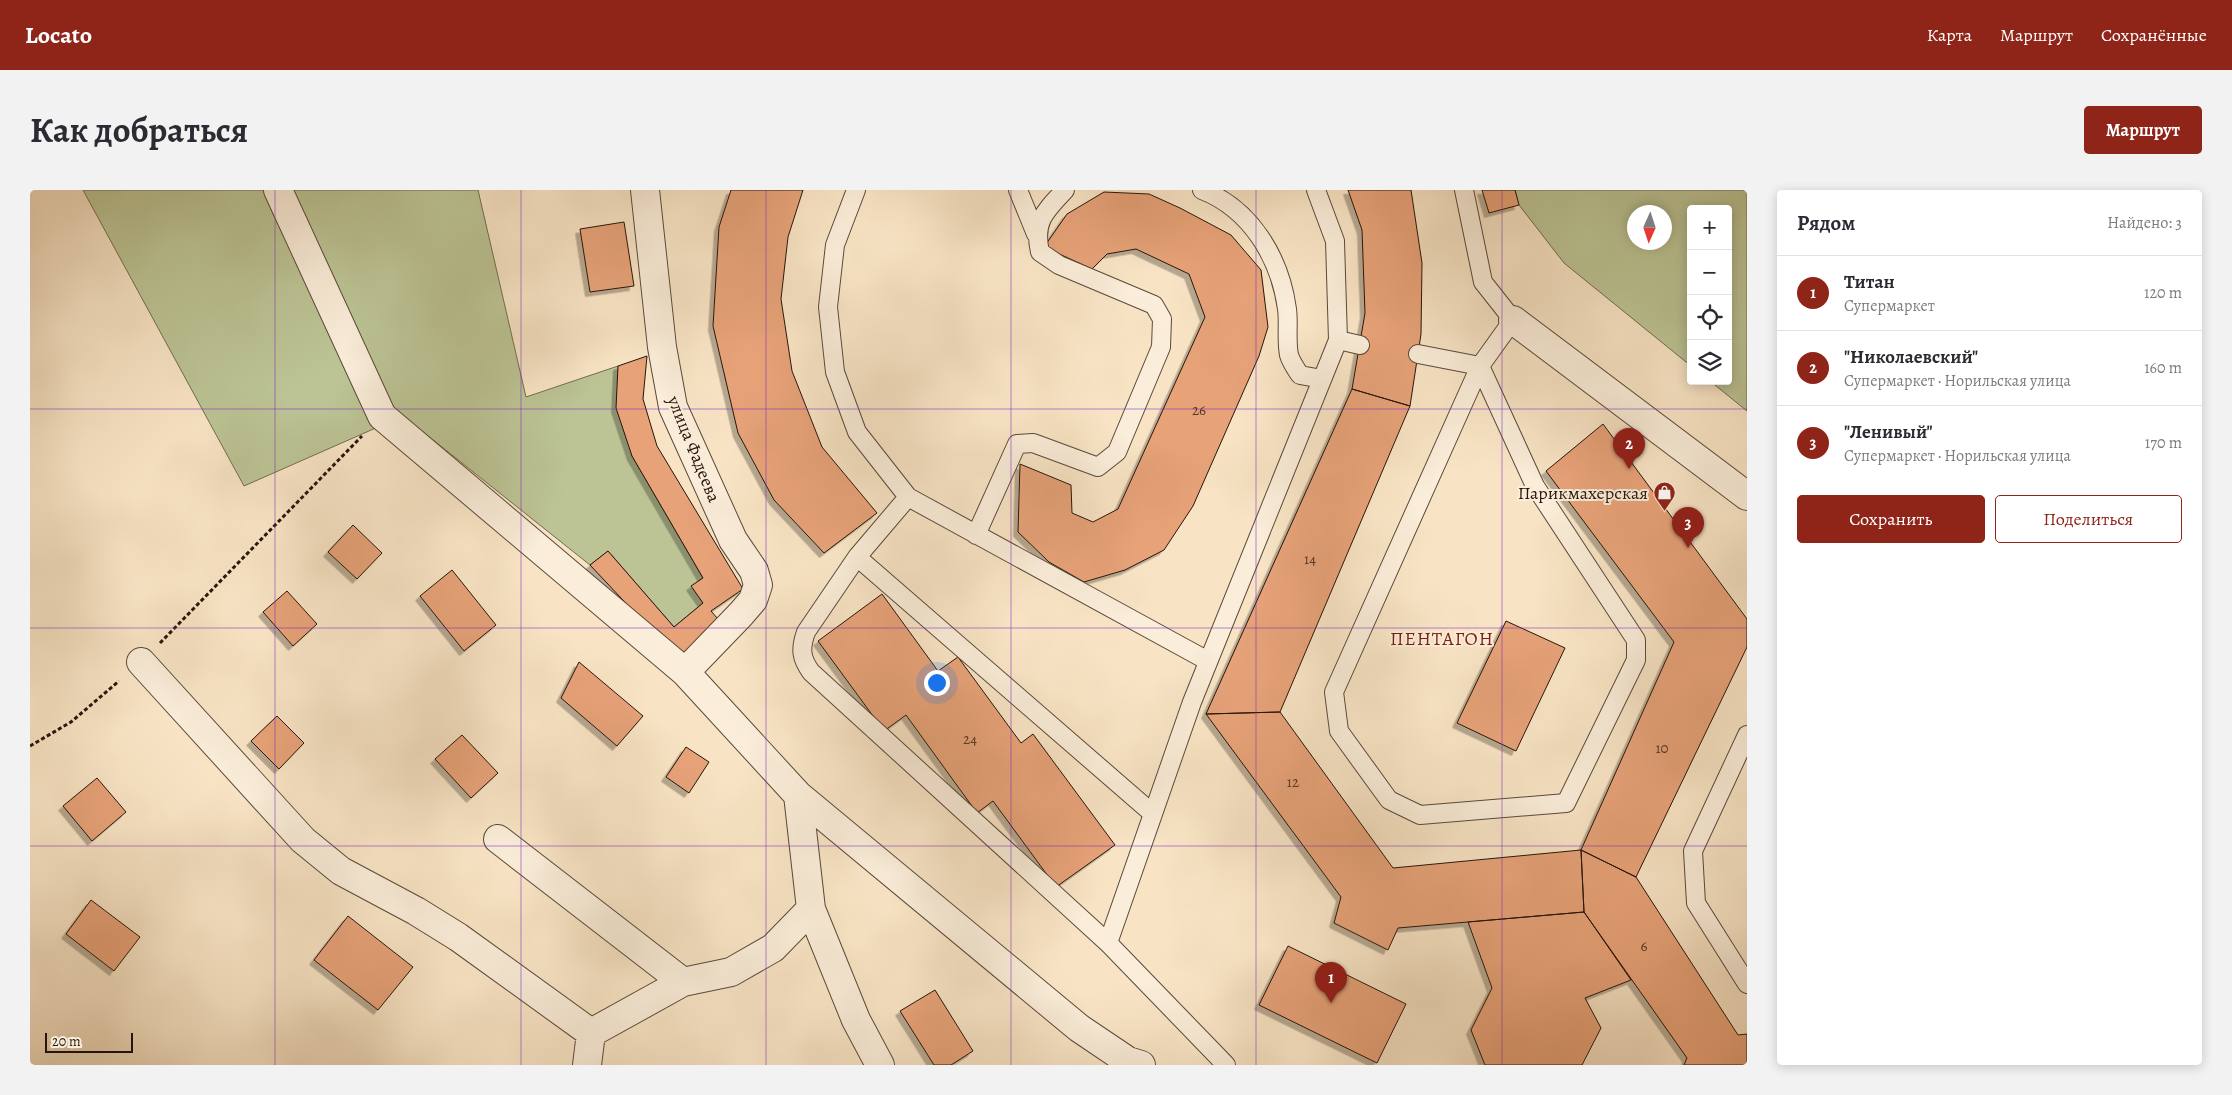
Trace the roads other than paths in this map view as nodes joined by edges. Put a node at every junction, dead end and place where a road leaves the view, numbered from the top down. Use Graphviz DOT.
graph roads {
  1 [pos="278,190"];
  2 [pos="645,190"];
  3 [pos="856,190"];
  4 [pos="1018,190"];
  5 [pos="1065,190"];
  6 [pos="1202,190"];
  7 [pos="1316,190"];
  8 [pos="1464,190"];
  9 [pos="1036,234"];
  10 [pos="1513,320"];
  11 [pos="1338,340"];
  12 [pos="1360,344"];
  13 [pos="1418,354"];
  14 [pos="1480,366"];
  15 [pos="1322,379"];
  16 [pos="1747,496"];
  17 [pos="908,497"];
  18 [pos="976,535"];
  19 [pos="857,557"];
  20 [pos="1208,661"];
  21 [pos="141,662"];
  22 [pos="684,672"];
  23 [pos="1747,735"];
  24 [pos="798,795"];
  25 [pos="1152,812"];
  26 [pos="498,839"];
  27 [pos="811,910"];
  28 [pos="1108,943"];
  29 [pos="683,982"];
  30 [pos="1747,984"];
  31 [pos="591,1033"];
  32 [pos="587,1065"];
  33 [pos="880,1065"];
  34 [pos="1142,1065"];
  35 [pos="1226,1065"];
  1 -- 22 [label="street"];
  2 -- 22 [label="street, улица Фадеева"];
  3 -- 17 [label="lane"];
  4 -- 9 [label="lane"];
  5 -- 9 [label="lane"];
  6 -- 15 [label="lane"];
  7 -- 11 [label="lane"];
  8 -- 10 [label="lane"];
  9 -- 18 [label="lane"];
  10 -- 14 [label="lane"];
  10 -- 16 [label="street"];
  11 -- 12 [label="lane"];
  11 -- 15 [label="lane"];
  13 -- 14 [label="lane"];
  14 -- 14 [label="lane"];
  15 -- 20 [label="lane"];
  17 -- 18 [label="lane"];
  17 -- 19 [label="lane"];
  18 -- 20 [label="lane"];
  19 -- 25 [label="lane"];
  19 -- 28 [label="lane"];
  20 -- 25 [label="lane"];
  21 -- 31 [label="street"];
  22 -- 24 [label="street"];
  23 -- 30 [label="lane"];
  24 -- 27 [label="street"];
  24 -- 34 [label="street"];
  25 -- 28 [label="lane"];
  26 -- 29 [label="street"];
  27 -- 29 [label="street"];
  27 -- 33 [label="street"];
  28 -- 35 [label="lane"];
  29 -- 31 [label="street"];
  31 -- 32 [label="street"];
}
